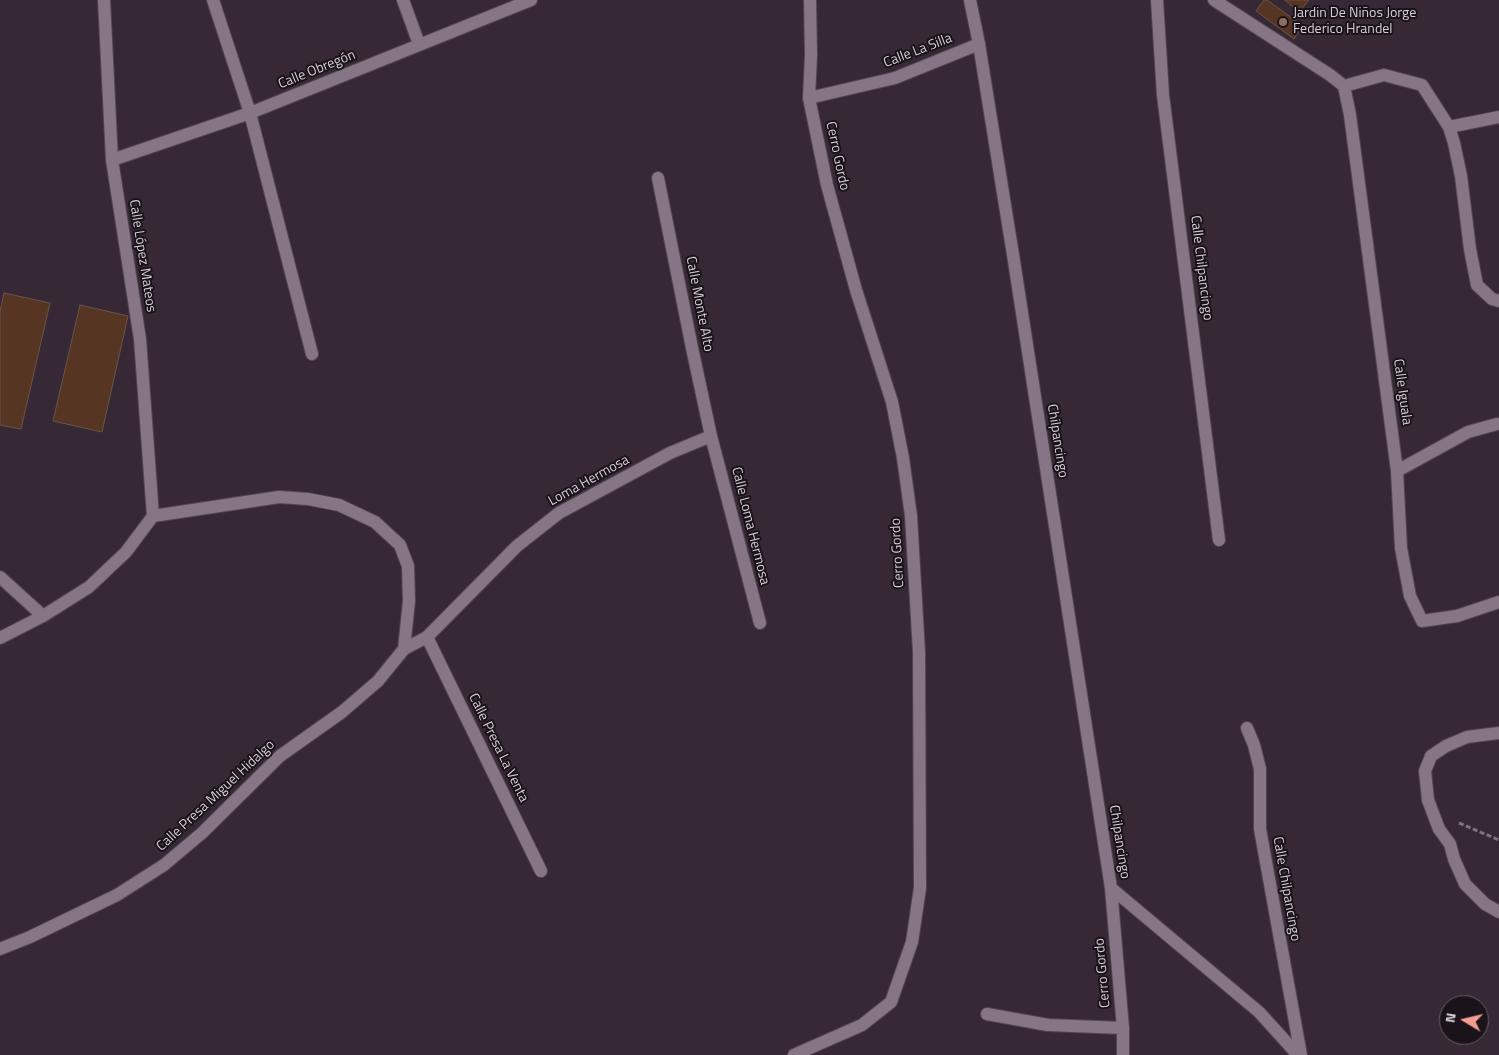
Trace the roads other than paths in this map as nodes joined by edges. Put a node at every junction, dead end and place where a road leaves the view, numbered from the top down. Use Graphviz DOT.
graph roads {
  1 [pos="104,0"];
  2 [pos="213,0"];
  3 [pos="403,0"];
  4 [pos="531,0"];
  5 [pos="810,0"];
  6 [pos="970,0"];
  7 [pos="1157,0"];
  8 [pos="1214,0"];
  9 [pos="419,44"];
  10 [pos="979,44"];
  11 [pos="1344,86"];
  12 [pos="809,98"];
  13 [pos="250,113"];
  14 [pos="1499,118"];
  15 [pos="1449,127"];
  16 [pos="112,160"];
  17 [pos="658,178"];
  18 [pos="1499,301"];
  19 [pos="312,354"];
  20 [pos="1498,424"];
  21 [pos="712,436"];
  22 [pos="1397,471"];
  23 [pos="153,516"];
  24 [pos="1219,540"];
  25 [pos="0,577"];
  26 [pos="1499,602"];
  27 [pos="43,616"];
  28 [pos="760,623"];
  29 [pos="0,638"];
  30 [pos="427,638"];
  31 [pos="404,649"];
  32 [pos="1247,728"];
  33 [pos="1499,733"];
  34 [pos="541,871"];
  35 [pos="1111,888"];
  36 [pos="1499,912"];
  37 [pos="0,949"];
  38 [pos="987,1014"];
  39 [pos="1123,1028"];
  40 [pos="794,1055"];
  41 [pos="1123,1055"];
  42 [pos="1299,1055"];
  1 -- 16 [label="street, Calle López Mateos"];
  2 -- 13 [label="street"];
  3 -- 9 [label="street"];
  4 -- 9 [label="street, Calle Obregón"];
  5 -- 12 [label="street, Cerro Gordo"];
  6 -- 10 [label="street, Chilpancingo"];
  7 -- 24 [label="street, Calle Chilpancingo"];
  8 -- 11 [label="street"];
  9 -- 13 [label="street, Calle Obregón"];
  10 -- 12 [label="street, Calle La Silla"];
  10 -- 35 [label="street, Chilpancingo"];
  11 -- 15 [label="street"];
  11 -- 22 [label="street, Calle Iguala"];
  12 -- 40 [label="street, Cerro Gordo"];
  13 -- 16 [label="street, Calle Obregón"];
  13 -- 19 [label="street"];
  14 -- 15 [label="street"];
  15 -- 18 [label="street"];
  16 -- 23 [label="street, Calle López Mateos"];
  17 -- 21 [label="street, Calle Monte Alto"];
  20 -- 22 [label="street"];
  21 -- 28 [label="street, Calle Loma Hermosa"];
  21 -- 30 [label="street, Loma Hermosa"];
  22 -- 26 [label="street, Calle Iguala"];
  23 -- 27 [label="street"];
  23 -- 31 [label="street"];
  25 -- 27 [label="street"];
  27 -- 29 [label="street"];
  30 -- 31 [label="street, Loma Hermosa"];
  30 -- 34 [label="street, Calle Presa La Venta"];
  31 -- 37 [label="street, Calle Presa Miguel Hidalgo"];
  32 -- 42 [label="street, Calle Chilpancingo"];
  33 -- 36 [label="street"];
  35 -- 39 [label="street, Cerro Gordo"];
  35 -- 42 [label="street"];
  38 -- 39 [label="street"];
  39 -- 41 [label="street, Cerro Gordo"];
}
